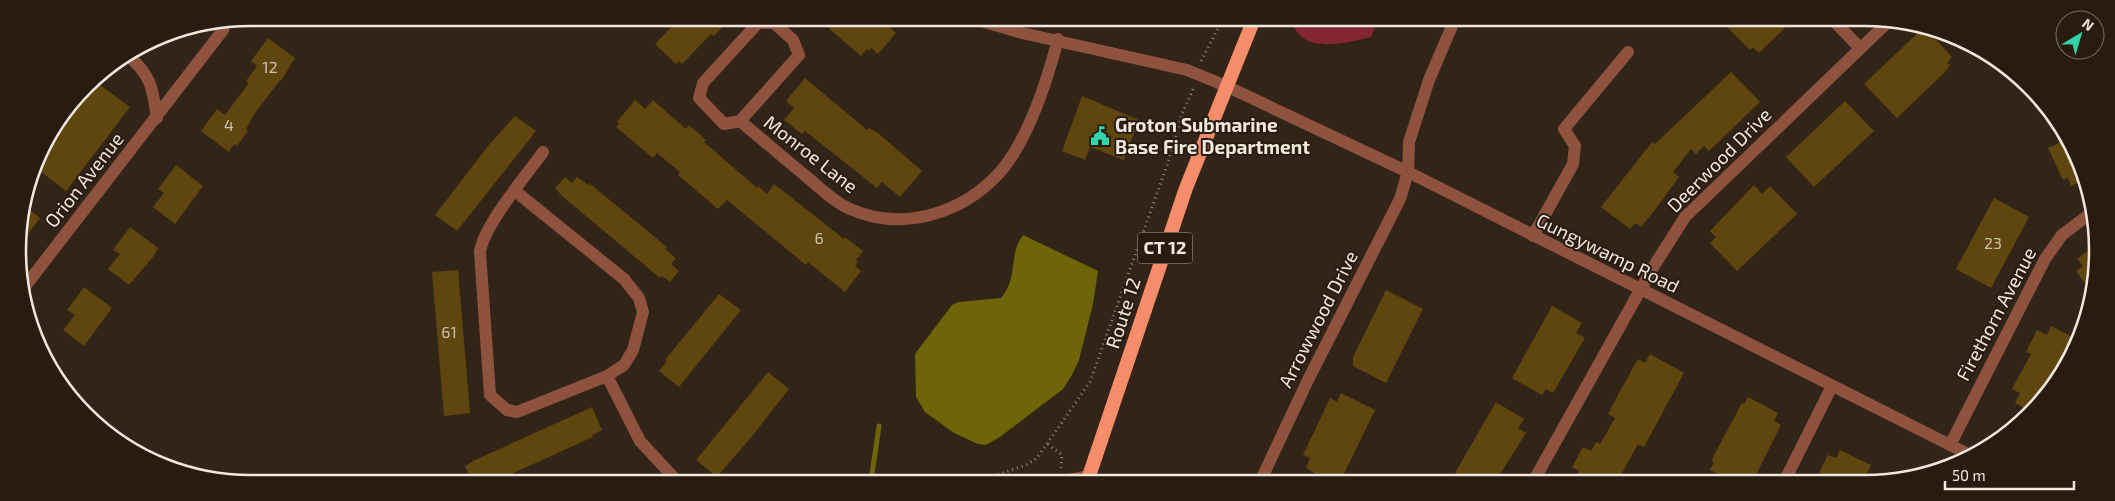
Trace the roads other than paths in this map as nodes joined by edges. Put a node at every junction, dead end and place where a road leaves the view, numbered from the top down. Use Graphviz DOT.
graph roads {
  1 [pos="755,26"];
  2 [pos="778,26"];
  3 [pos="1001,26"];
  4 [pos="1251,26"];
  5 [pos="1452,26"];
  6 [pos="1838,26"];
  7 [pos="1882,27"];
  8 [pos="224,28"];
  9 [pos="1058,39"];
  10 [pos="1860,48"];
  11 [pos="1628,52"];
  12 [pos="132,60"];
  13 [pos="1226,86"];
  14 [pos="157,118"];
  15 [pos="740,121"];
  16 [pos="543,152"];
  17 [pos="1408,172"];
  18 [pos="515,191"];
  19 [pos="2086,217"];
  20 [pos="1533,236"];
  21 [pos="28,282"];
  22 [pos="1641,290"];
  23 [pos="608,376"];
  24 [pos="1832,386"];
  25 [pos="1950,445"];
  26 [pos="1964,452"];
  27 [pos="671,475"];
  28 [pos="1089,475"];
  29 [pos="1263,475"];
  30 [pos="1537,475"];
  31 [pos="1788,475"];
  1 -- 15 [label="street, Monroe Lane"];
  2 -- 15 [label="street, Monroe Lane"];
  3 -- 9 [label="street, Gungywamp Road"];
  4 -- 13 [label="highway, Route 12 / CT 12"];
  5 -- 17 [label="street, Arrowwood Drive"];
  6 -- 10 [label="street"];
  7 -- 10 [label="street, Deerwood Drive"];
  8 -- 14 [label="street, Orion Avenue"];
  9 -- 13 [label="street, Gungywamp Road"];
  9 -- 15 [label="street, Monroe Lane"];
  10 -- 22 [label="street, Deerwood Drive"];
  11 -- 20 [label="street"];
  12 -- 14 [label="street"];
  13 -- 17 [label="street, Gungywamp Road"];
  13 -- 28 [label="highway, Route 12 / CT 12"];
  14 -- 21 [label="street, Orion Avenue"];
  16 -- 18 [label="street"];
  17 -- 20 [label="street, Gungywamp Road"];
  17 -- 29 [label="street, Arrowwood Drive"];
  18 -- 23 [label="street"];
  18 -- 23 [label="street"];
  19 -- 25 [label="street, Firethorn Avenue"];
  20 -- 22 [label="street, Gungywamp Road"];
  22 -- 24 [label="street, Gungywamp Road"];
  22 -- 30 [label="street, Deerwood Drive"];
  23 -- 27 [label="street"];
  24 -- 25 [label="street, Gungywamp Road"];
  24 -- 31 [label="street"];
  25 -- 26 [label="street, Gungywamp Road"];
}
